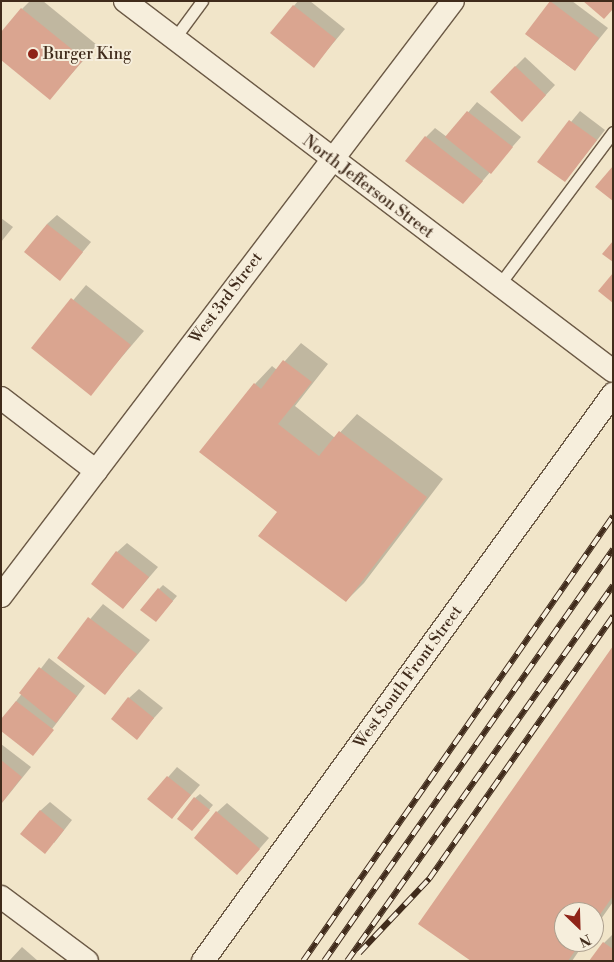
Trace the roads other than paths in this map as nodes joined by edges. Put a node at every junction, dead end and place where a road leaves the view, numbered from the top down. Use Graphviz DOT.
graph roads {
  1 [pos="125,1"];
  2 [pos="202,1"];
  3 [pos="453,1"];
  4 [pos="174,39"];
  5 [pos="613,132"];
  6 [pos="331,160"];
  7 [pos="499,285"];
  8 [pos="613,371"];
  9 [pos="613,394"];
  10 [pos="1,398"];
  11 [pos="96,471"];
  12 [pos="1,596"];
  13 [pos="1,897"];
  14 [pos="87,961"];
  15 [pos="203,961"];
  1 -- 4 [label="street, North Jefferson Street"];
  2 -- 4 [label="lane"];
  3 -- 6 [label="street, West 3rd Street"];
  4 -- 6 [label="street, North Jefferson Street"];
  5 -- 7 [label="lane"];
  6 -- 7 [label="street, North Jefferson Street"];
  6 -- 11 [label="street, West 3rd Street"];
  7 -- 8 [label="street, North Jefferson Street"];
  9 -- 15 [label="street, West South Front Street"];
  10 -- 11 [label="street"];
  11 -- 12 [label="street, West 3rd Street"];
  13 -- 14 [label="street"];
}
